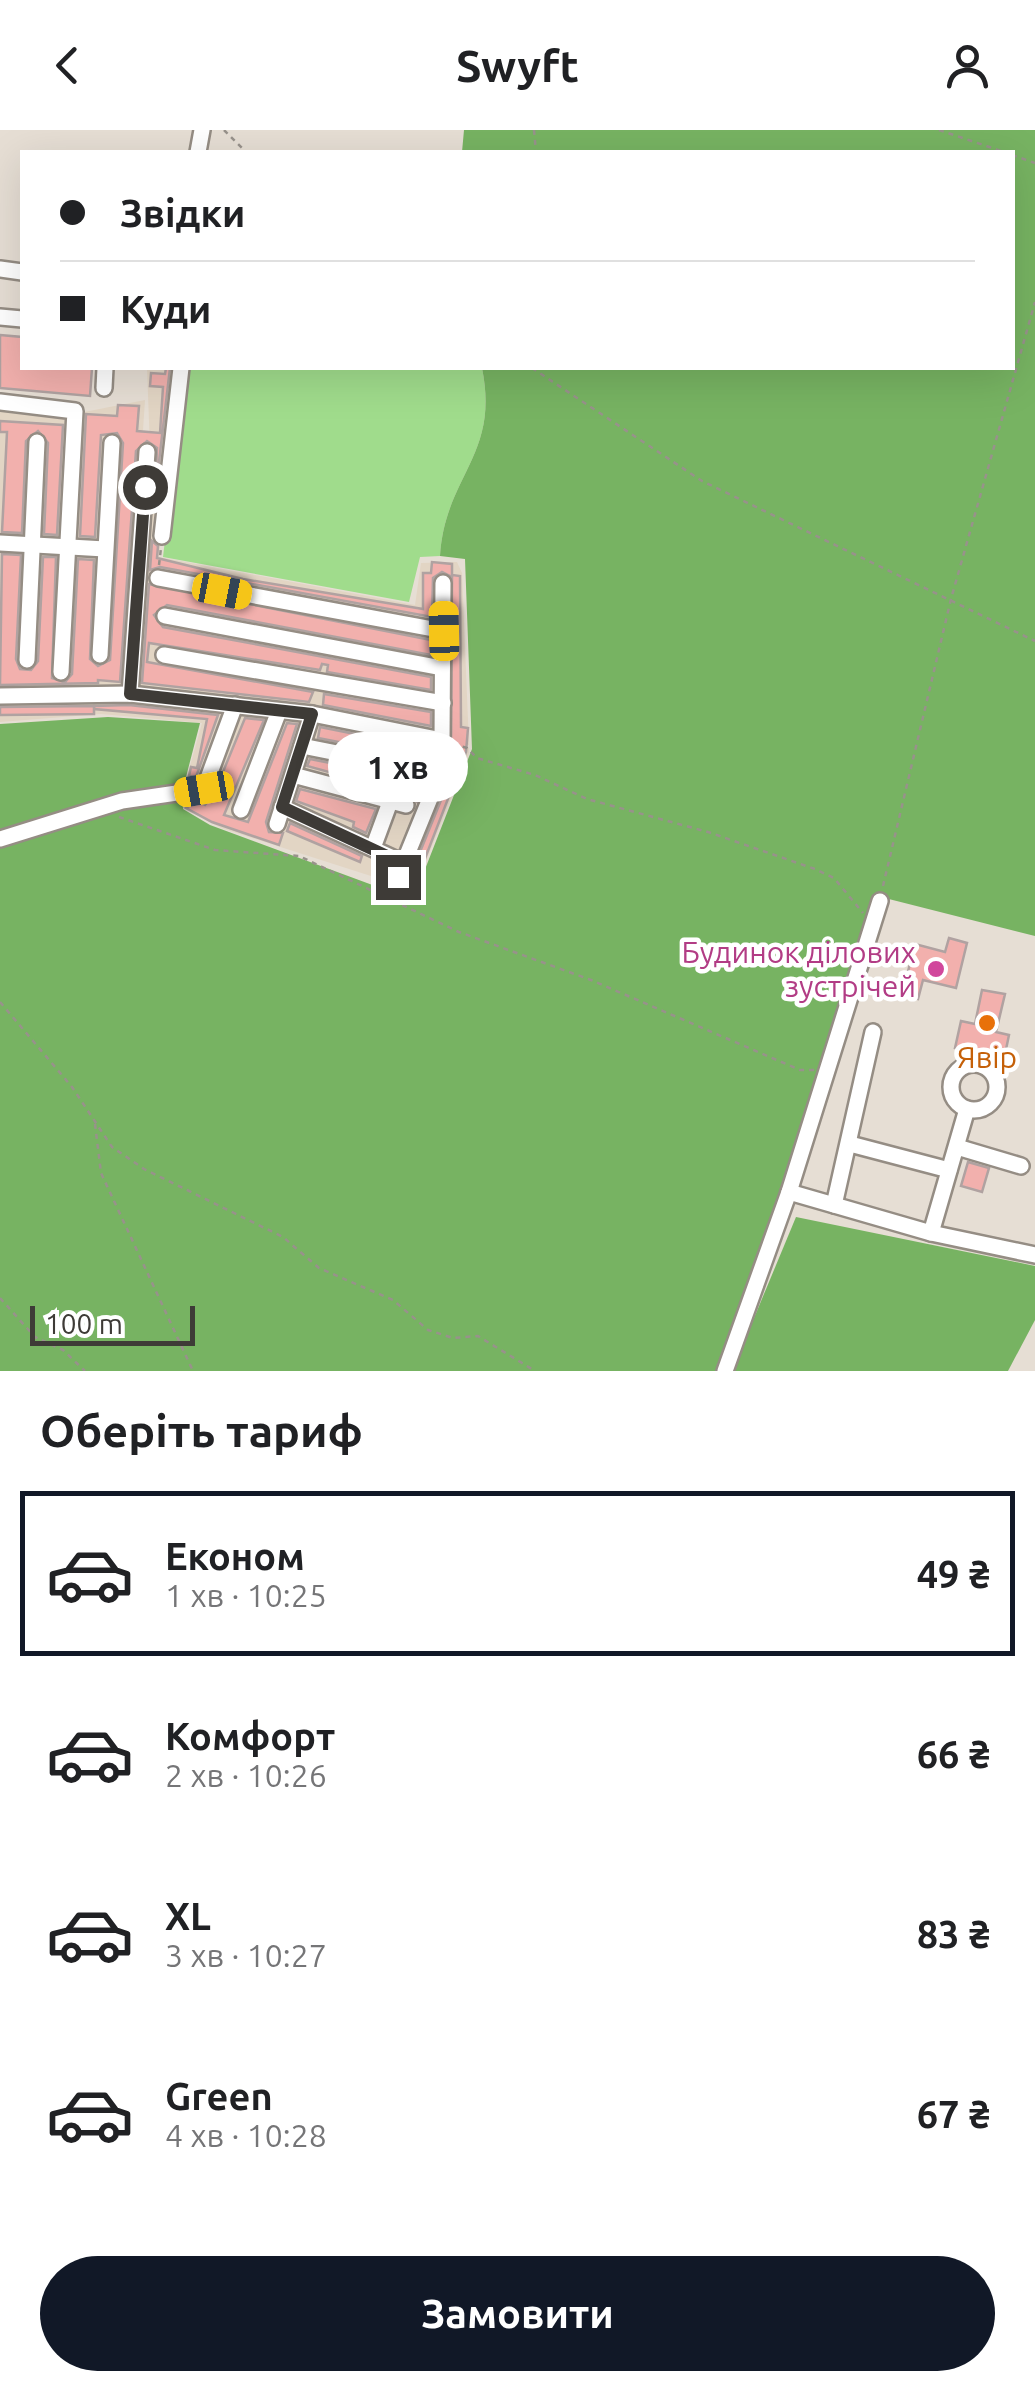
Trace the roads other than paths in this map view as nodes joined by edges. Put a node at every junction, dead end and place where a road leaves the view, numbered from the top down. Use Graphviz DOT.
graph roads {
  1 [pos="105,370"];
  2 [pos="181,370"];
  3 [pos="104,388"];
  4 [pos="0,402"];
  5 [pos="37,442"];
  6 [pos="112,443"];
  7 [pos="148,452"];
  8 [pos="162,536"];
  9 [pos="0,543"];
  10 [pos="32,544"];
  11 [pos="67,545"];
  12 [pos="105,549"];
  13 [pos="158,578"];
  14 [pos="443,584"];
  15 [pos="164,616"];
  16 [pos="444,631"];
  17 [pos="100,655"];
  18 [pos="164,656"];
  19 [pos="27,660"];
  20 [pos="442,668"];
  21 [pos="61,672"];
  22 [pos="130,694"];
  23 [pos="0,696"];
  24 [pos="444,702"];
  25 [pos="235,705"];
  26 [pos="279,710"];
  27 [pos="312,714"];
  28 [pos="302,746"];
  29 [pos="418,769"];
  30 [pos="442,769"];
  31 [pos="292,775"];
  32 [pos="282,807"];
  33 [pos="240,810"];
  34 [pos="276,824"];
  35 [pos="0,839"];
  36 [pos="373,848"];
  37 [pos="880,900"];
  38 [pos="873,1032"];
  39 [pos="967,1108"];
  40 [pos="850,1144"];
  41 [pos="956,1147"];
  42 [pos="1021,1166"];
  43 [pos="949,1170"];
  44 [pos="789,1192"];
  45 [pos="834,1206"];
  46 [pos="931,1233"];
  47 [pos="1035,1256"];
  48 [pos="725,1371"];
  1 -- 3 [label="street"];
  2 -- 8 [label="street"];
  4 -- 11 [label="street"];
  5 -- 10 [label="street"];
  6 -- 12 [label="street"];
  7 -- 22 [label="street"];
  9 -- 10 [label="street"];
  10 -- 11 [label="street"];
  10 -- 19 [label="street"];
  11 -- 12 [label="street"];
  11 -- 21 [label="street"];
  12 -- 17 [label="street"];
  13 -- 16 [label="street"];
  14 -- 16 [label="street"];
  15 -- 20 [label="street"];
  16 -- 20 [label="street"];
  18 -- 24 [label="street"];
  20 -- 24 [label="street"];
  22 -- 23 [label="street"];
  22 -- 25 [label="street"];
  24 -- 27 [label="street"];
  25 -- 26 [label="street"];
  25 -- 35 [label="street"];
  26 -- 27 [label="street"];
  26 -- 33 [label="street"];
  27 -- 28 [label="street"];
  28 -- 29 [label="street"];
  28 -- 31 [label="street"];
  30 -- 36 [label="street"];
  31 -- 32 [label="street"];
  31 -- 36 [label="street"];
  32 -- 34 [label="street"];
  32 -- 36 [label="street"];
  37 -- 44 [label="street"];
  38 -- 40 [label="street"];
  39 -- 41 [label="street"];
  40 -- 43 [label="street"];
  40 -- 45 [label="street"];
  41 -- 42 [label="street"];
  41 -- 43 [label="street"];
  43 -- 46 [label="street"];
  44 -- 45 [label="street"];
  44 -- 48 [label="street"];
  45 -- 46 [label="street"];
  46 -- 47 [label="street"];
}
